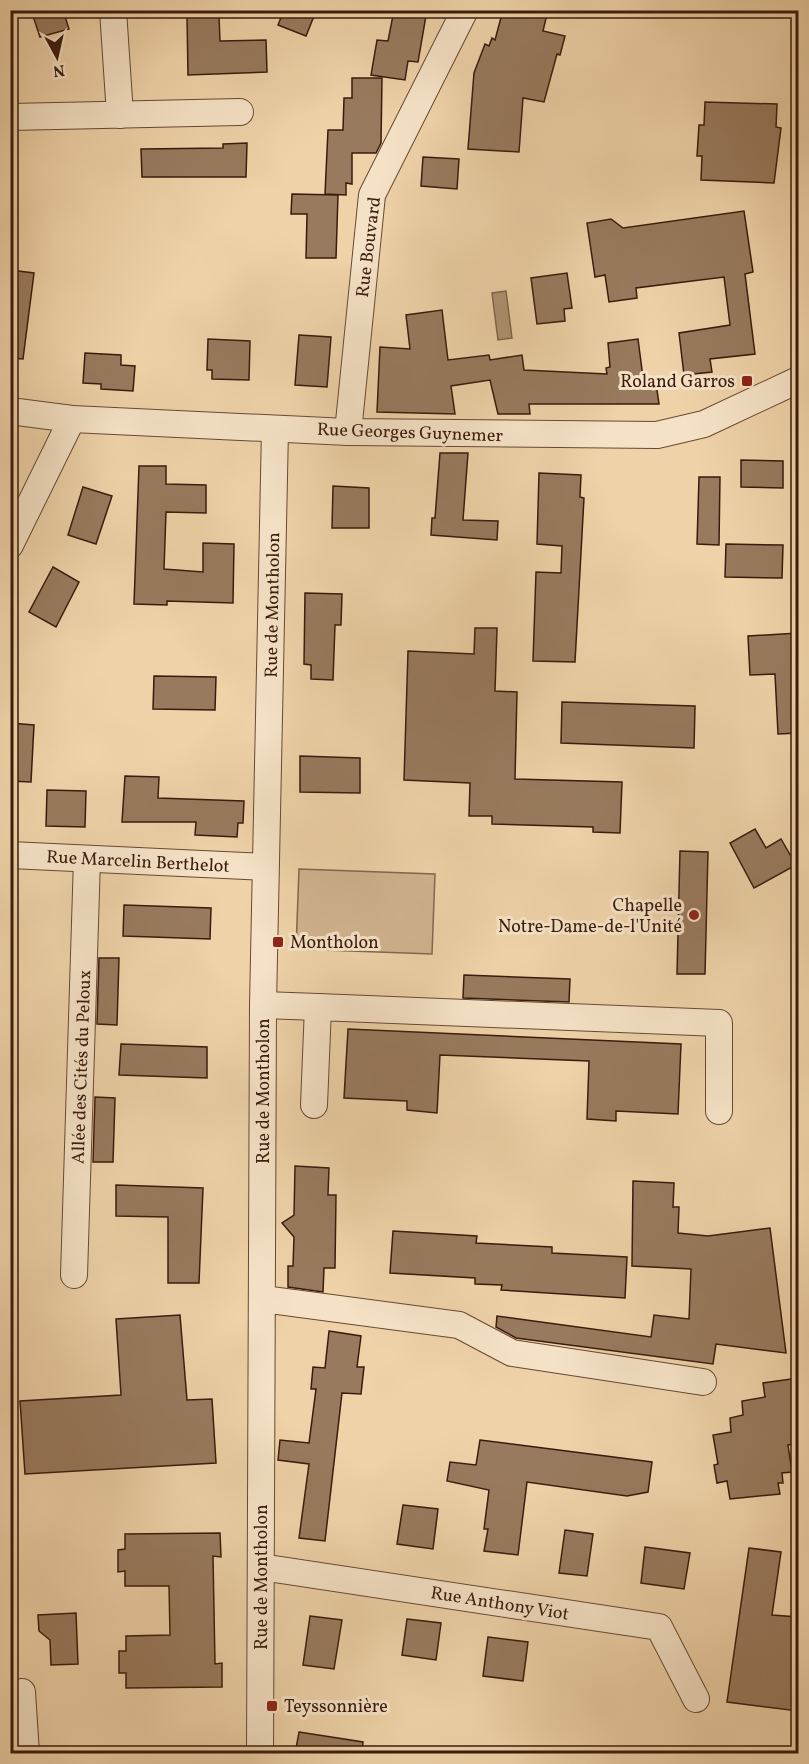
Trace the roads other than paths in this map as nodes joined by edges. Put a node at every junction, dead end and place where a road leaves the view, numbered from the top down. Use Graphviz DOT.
graph roads {
  1 [pos="113,10"];
  2 [pos="465,10"];
  3 [pos="240,112"];
  4 [pos="120,115"];
  5 [pos="10,117"];
  6 [pos="798,380"];
  7 [pos="10,411"];
  8 [pos="72,419"];
  9 [pos="275,429"];
  10 [pos="348,432"];
  11 [pos="10,545"];
  12 [pos="10,855"];
  13 [pos="87,859"];
  14 [pos="265,867"];
  15 [pos="263,1005"];
  16 [pos="318,1007"];
  17 [pos="314,1105"];
  18 [pos="719,1111"];
  19 [pos="75,1275"];
  20 [pos="263,1299"];
  21 [pos="703,1382"];
  22 [pos="261,1567"];
  23 [pos="22,1692"];
  24 [pos="696,1699"];
  25 [pos="26,1754"];
  26 [pos="260,1754"];
  1 -- 4 [label="street"];
  2 -- 10 [label="street, Rue Bouvard"];
  3 -- 4 [label="street"];
  4 -- 5 [label="street"];
  6 -- 10 [label="street, Rue Georges Guynemer"];
  7 -- 8 [label="street, Rue Georges Guynemer"];
  8 -- 9 [label="street, Rue Georges Guynemer"];
  8 -- 11 [label="street"];
  9 -- 10 [label="street, Rue Georges Guynemer"];
  9 -- 14 [label="street, Rue de Montholon"];
  12 -- 13 [label="street, Rue Marcelin Berthelot"];
  13 -- 14 [label="street, Rue Marcelin Berthelot"];
  13 -- 19 [label="street, Allée des Cités du Peloux"];
  14 -- 15 [label="street, Rue de Montholon"];
  15 -- 16 [label="street"];
  15 -- 20 [label="street, Rue de Montholon"];
  16 -- 17 [label="street"];
  16 -- 18 [label="street"];
  20 -- 21 [label="street"];
  20 -- 22 [label="street, Rue de Montholon"];
  22 -- 24 [label="street, Rue Anthony Viot"];
  22 -- 26 [label="street, Rue de Montholon"];
  23 -- 25 [label="street"];
}
